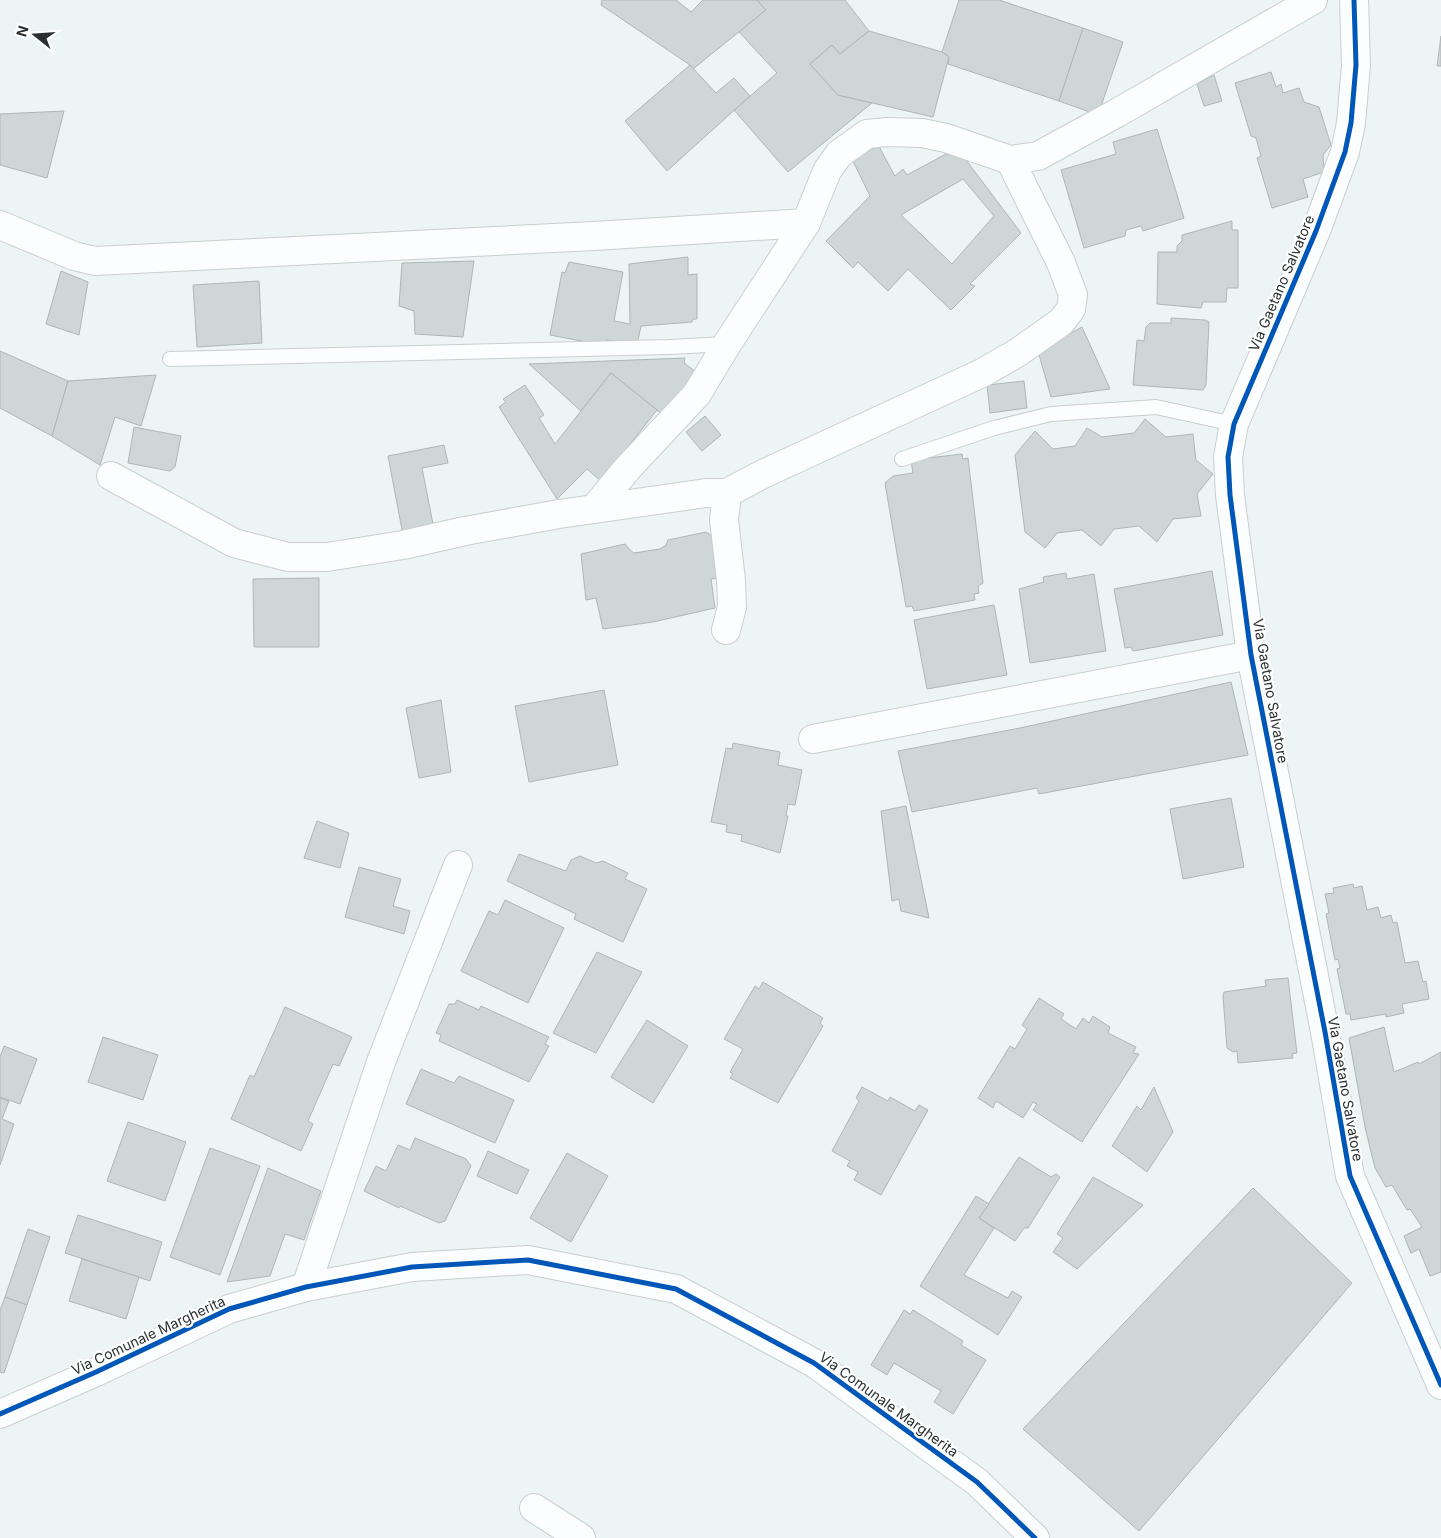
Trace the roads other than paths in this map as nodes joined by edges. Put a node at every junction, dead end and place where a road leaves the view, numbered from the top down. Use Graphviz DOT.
graph roads {
  1 [pos="1313,0"];
  2 [pos="1354,0"];
  3 [pos="1010,160"];
  4 [pos="806,222"];
  5 [pos="0,225"];
  6 [pos="726,344"];
  7 [pos="170,359"];
  8 [pos="1234,424"];
  9 [pos="902,459"];
  10 [pos="111,476"];
  11 [pos="727,493"];
  12 [pos="594,509"];
  13 [pos="726,630"];
  14 [pos="1251,655"];
  15 [pos="813,739"];
  16 [pos="458,865"];
  17 [pos="306,1288"];
  18 [pos="1441,1385"];
  19 [pos="0,1414"];
  20 [pos="534,1508"];
  21 [pos="581,1538"];
  22 [pos="1035,1538"];
  1 -- 3 [label="street"];
  2 -- 8 [label="street, Via Gaetano Salvatore"];
  3 -- 4 [label="street"];
  3 -- 11 [label="street"];
  4 -- 5 [label="street"];
  4 -- 6 [label="street"];
  6 -- 7 [label="lane"];
  6 -- 12 [label="street"];
  8 -- 9 [label="lane"];
  8 -- 14 [label="street, Via Gaetano Salvatore"];
  10 -- 12 [label="street"];
  11 -- 12 [label="street"];
  11 -- 13 [label="street"];
  14 -- 15 [label="street"];
  14 -- 18 [label="street, Via Gaetano Salvatore"];
  16 -- 17 [label="street"];
  17 -- 19 [label="street, Via Comunale Margherita"];
  17 -- 22 [label="street, Via Comunale Margherita"];
  20 -- 21 [label="street"];
}
